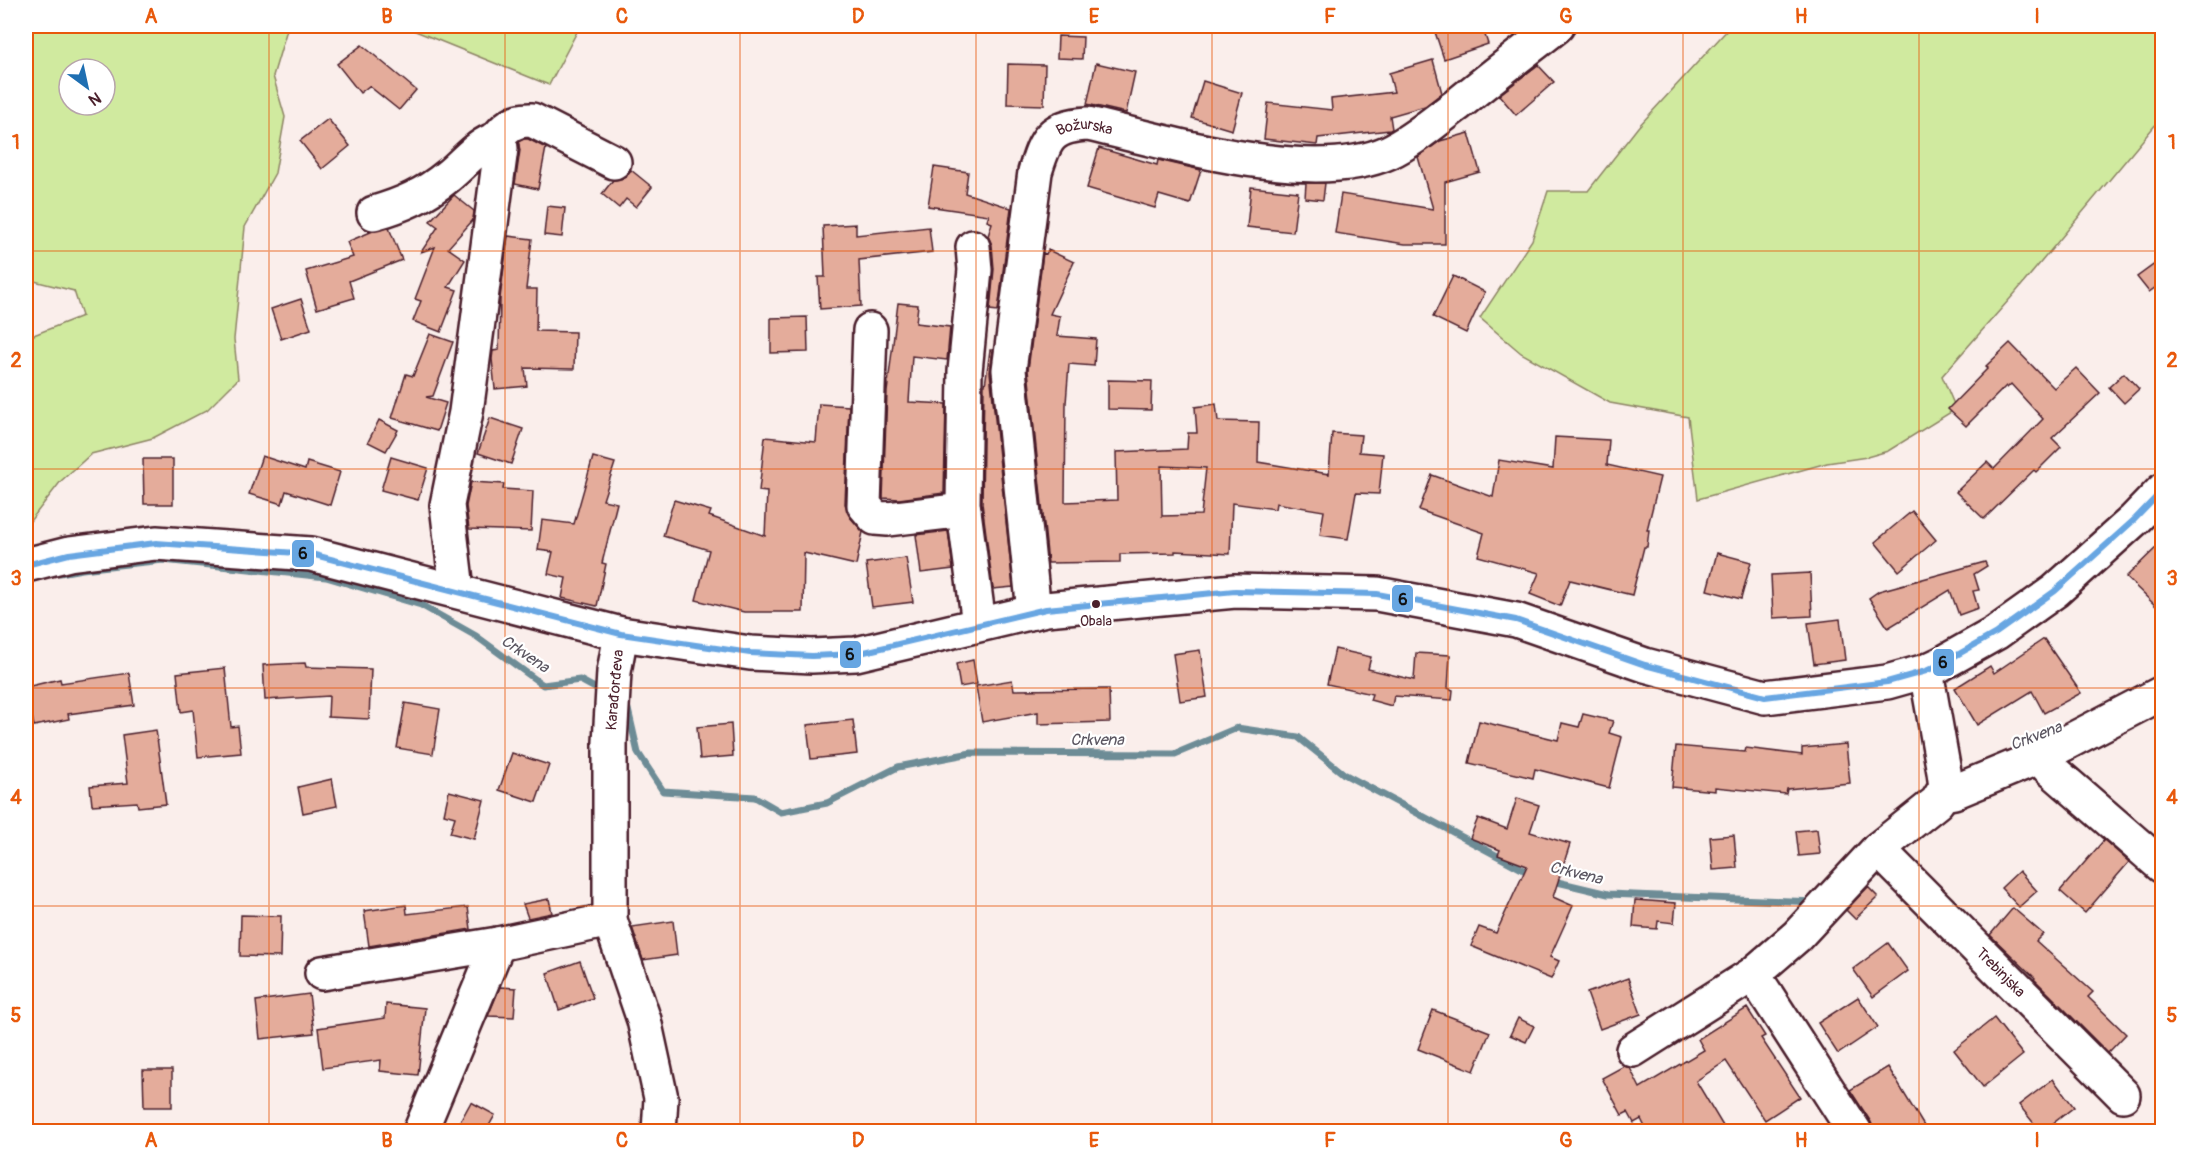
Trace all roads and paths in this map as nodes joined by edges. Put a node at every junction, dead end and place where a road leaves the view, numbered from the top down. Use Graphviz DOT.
graph roads {
  1 [pos="1557,26"];
  2 [pos="495,141"];
  3 [pos="614,162"];
  4 [pos="374,213"];
  5 [pos="972,247"];
  6 [pos="870,330"];
  7 [pos="2163,491"];
  8 [pos="964,510"];
  9 [pos="26,566"];
  10 [pos="457,590"];
  11 [pos="1034,612"];
  12 [pos="980,624"];
  13 [pos="621,634"];
  14 [pos="1926,671"];
  15 [pos="2163,693"];
  16 [pos="2041,756"];
  17 [pos="1944,784"];
  18 [pos="1878,849"];
  19 [pos="2163,866"];
  20 [pos="610,920"];
  21 [pos="498,944"];
  22 [pos="322,973"];
  23 [pos="1753,974"];
  24 [pos="1633,1050"];
  25 [pos="2123,1095"];
  26 [pos="420,1131"];
  27 [pos="659,1131"];
  28 [pos="1855,1131"];
  1 -- 11 [label="street, Božurska"];
  2 -- 3 [label="street"];
  2 -- 4 [label="street"];
  2 -- 10 [label="street"];
  5 -- 8 [label="street"];
  6 -- 8 [label="street"];
  7 -- 14 [label="street"];
  8 -- 12 [label="street"];
  9 -- 10 [label="street, Karađorđeva"];
  10 -- 13 [label="street, Karađorđeva"];
  11 -- 12 [label="street"];
  11 -- 14 [label="street"];
  12 -- 13 [label="street"];
  13 -- 20 [label="street, Karađorđeva"];
  14 -- 17 [label="street"];
  15 -- 16 [label="street"];
  16 -- 17 [label="street"];
  16 -- 19 [label="street"];
  17 -- 18 [label="street"];
  18 -- 23 [label="street"];
  18 -- 25 [label="street, Trebinjska"];
  20 -- 21 [label="street"];
  20 -- 27 [label="street, Karađorđeva"];
  21 -- 22 [label="street"];
  21 -- 26 [label="street"];
  23 -- 24 [label="street"];
  23 -- 28 [label="street"];
}
